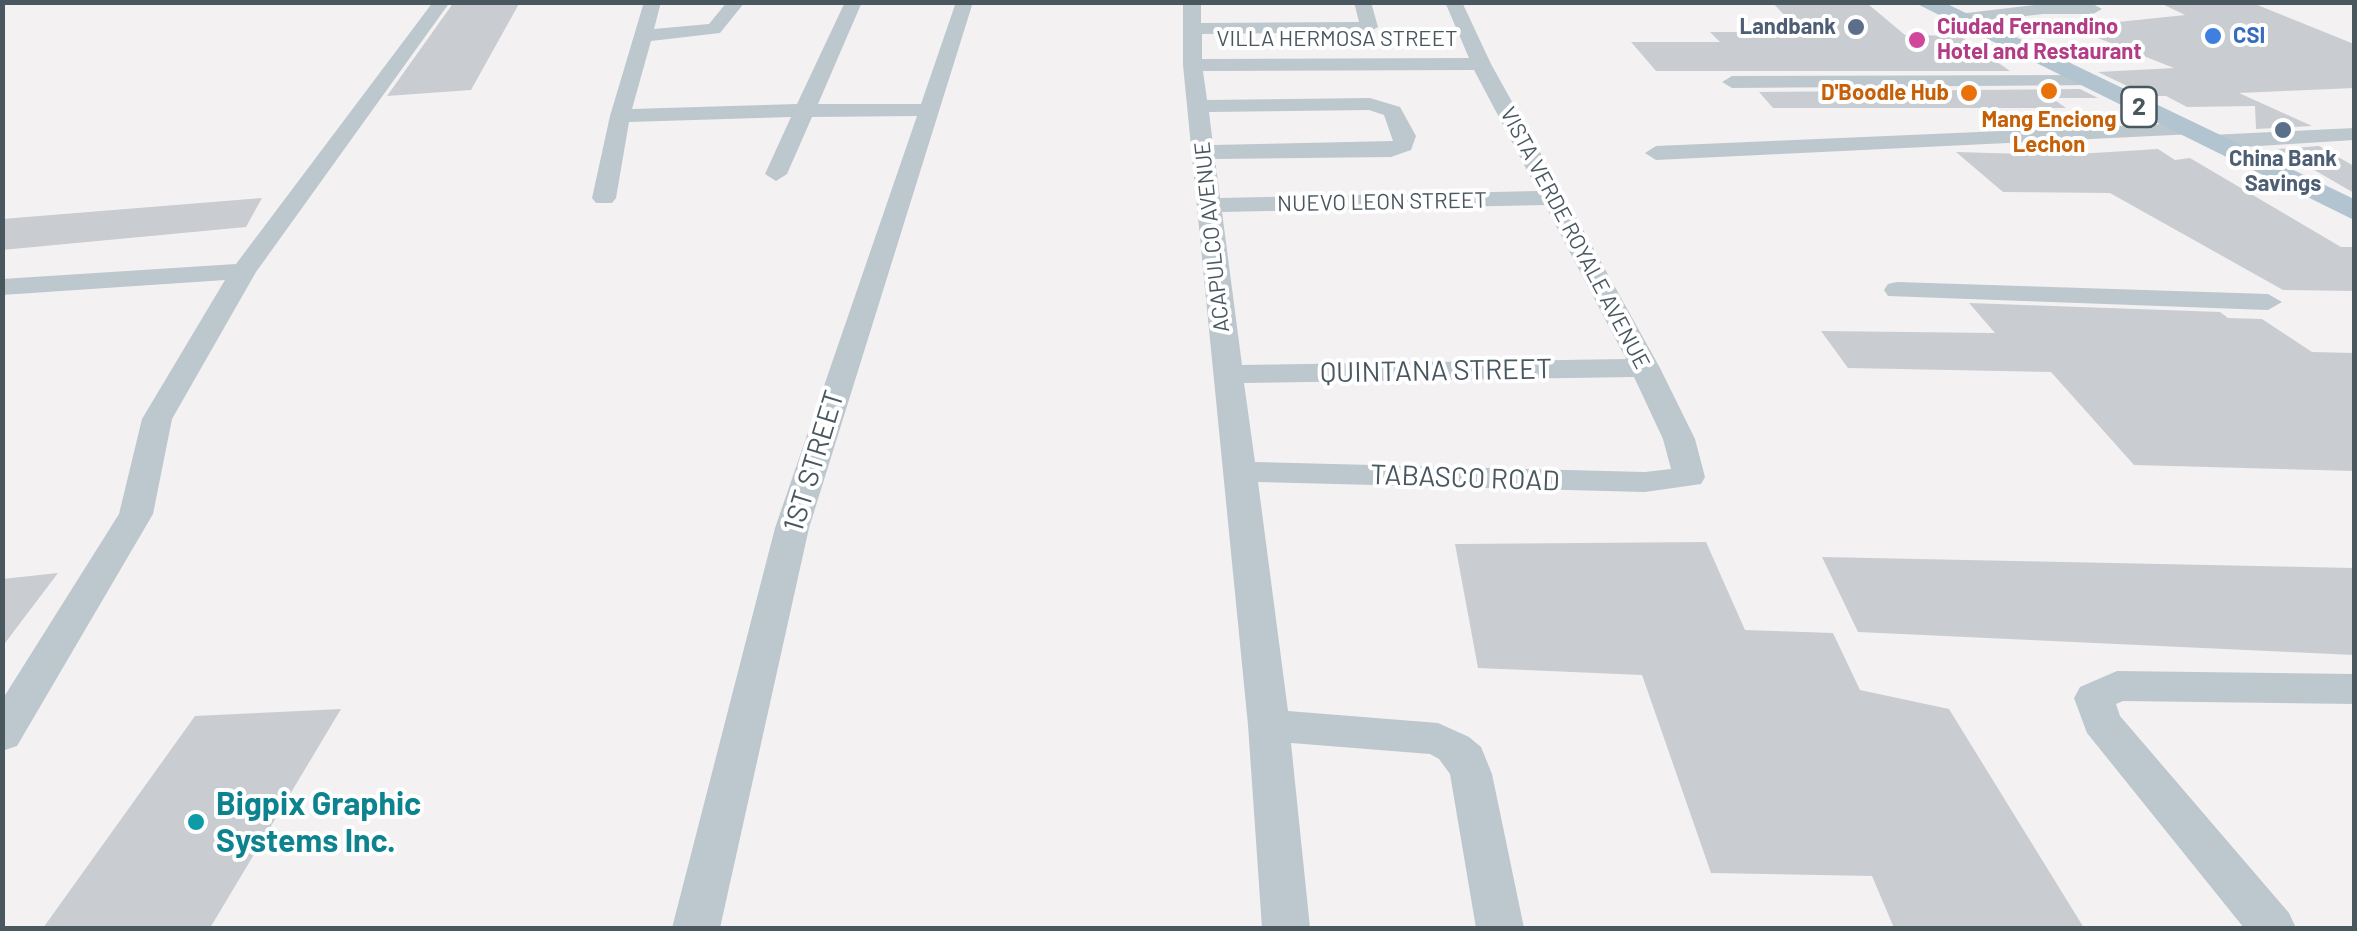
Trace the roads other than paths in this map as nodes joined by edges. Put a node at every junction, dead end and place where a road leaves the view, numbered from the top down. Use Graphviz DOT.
graph roads {
  1 [pos="442,2"];
  2 [pos="653,2"];
  3 [pos="737,2"];
  4 [pos="854,2"];
  5 [pos="965,2"];
  6 [pos="1192,2"];
  7 [pos="1362,2"];
  8 [pos="1453,2"];
  9 [pos="1924,2"];
  10 [pos="2093,9"];
  11 [pos="1958,19"];
  12 [pos="1194,29"];
  13 [pos="642,36"];
  14 [pos="1481,64"];
  15 [pos="1193,65"];
  16 [pos="2086,81"];
  17 [pos="1732,82"];
  18 [pos="1198,106"];
  19 [pos="929,110"];
  20 [pos="803,112"];
  21 [pos="620,116"];
  22 [pos="2186,129"];
  23 [pos="2354,134"];
  24 [pos="2212,142"];
  25 [pos="1204,152"];
  26 [pos="1656,153"];
  27 [pos="776,174"];
  28 [pos="604,198"];
  29 [pos="1554,198"];
  30 [pos="1208,205"];
  31 [pos="2354,211"];
  32 [pos="244,271"];
  33 [pos="2,286"];
  34 [pos="1897,290"];
  35 [pos="2268,302"];
  36 [pos="1645,368"];
  37 [pos="1227,374"];
  38 [pos="1241,472"];
  39 [pos="1689,477"];
  40 [pos="2354,689"];
  41 [pos="1268,725"];
  42 [pos="2,734"];
  43 [pos="696,928"];
  44 [pos="1286,928"];
  45 [pos="1500,928"];
  46 [pos="2272,928"];
  1 -- 32 [label="street"];
  2 -- 13 [label="street"];
  3 -- 13 [label="street"];
  4 -- 20 [label="street"];
  5 -- 19 [label="street, 1ST STREET"];
  6 -- 12 [label="street, ACAPULCO AVENUE"];
  7 -- 12 [label="street"];
  8 -- 14 [label="street, VISTA VERDE ROYALE AVENUE"];
  9 -- 11 [label="main road, 2"];
  10 -- 11 [label="street"];
  11 -- 16 [label="main road, 2"];
  12 -- 15 [label="street, ACAPULCO AVENUE"];
  13 -- 21 [label="street"];
  14 -- 15 [label="street, VILLA HERMOSA STREET"];
  14 -- 29 [label="street, VISTA VERDE ROYALE AVENUE"];
  15 -- 18 [label="street, ACAPULCO AVENUE"];
  16 -- 17 [label="street"];
  16 -- 22 [label="main road, 2"];
  18 -- 25 [label="street, ACAPULCO AVENUE"];
  18 -- 25 [label="street"];
  19 -- 20 [label="street"];
  19 -- 43 [label="street, 1ST STREET"];
  20 -- 21 [label="street"];
  20 -- 27 [label="street"];
  21 -- 28 [label="street"];
  22 -- 24 [label="main road, 2"];
  22 -- 26 [label="street"];
  23 -- 24 [label="street"];
  24 -- 31 [label="main road, 2"];
  25 -- 30 [label="street, ACAPULCO AVENUE"];
  29 -- 30 [label="street, NUEVO LEON STREET"];
  29 -- 36 [label="street, VISTA VERDE ROYALE AVENUE"];
  30 -- 37 [label="street, ACAPULCO AVENUE"];
  32 -- 33 [label="street"];
  32 -- 42 [label="street"];
  34 -- 35 [label="street"];
  36 -- 37 [label="street, QUINTANA STREET"];
  36 -- 39 [label="street, VISTA VERDE ROYALE AVENUE"];
  37 -- 38 [label="street, ACAPULCO AVENUE"];
  38 -- 39 [label="street, TABASCO ROAD"];
  38 -- 41 [label="street, ACAPULCO AVENUE"];
  40 -- 46 [label="street"];
  41 -- 44 [label="street, ACAPULCO AVENUE"];
  41 -- 45 [label="street"];
}
